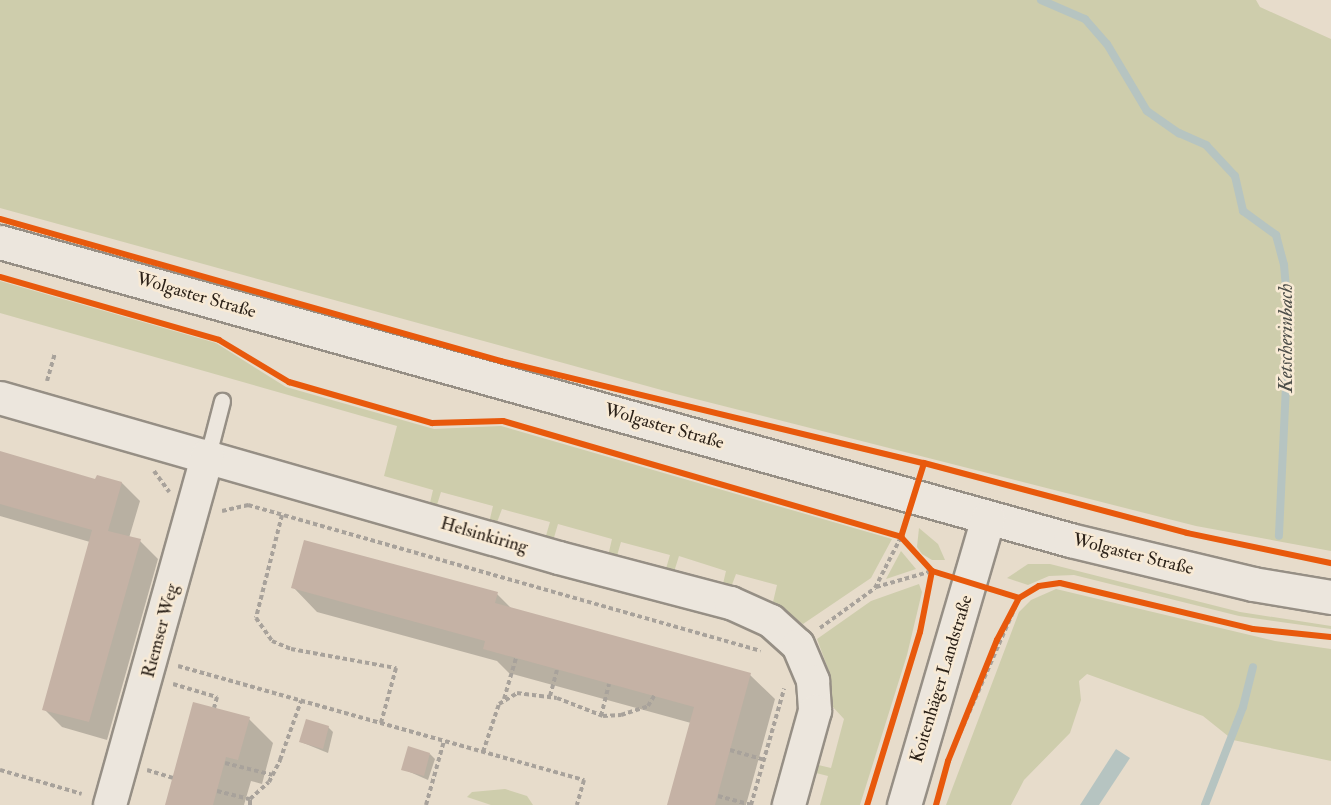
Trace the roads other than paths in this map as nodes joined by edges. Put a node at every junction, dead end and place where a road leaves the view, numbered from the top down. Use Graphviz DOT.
graph roads {
  1 [pos="0,242"];
  2 [pos="0,399"];
  3 [pos="222,401"];
  4 [pos="208,455"];
  5 [pos="988,518"];
  6 [pos="1331,597"];
  7 [pos="110,805"];
  8 [pos="789,805"];
  9 [pos="904,805"];
  1 -- 5 [label="main road, Wolgaster Straße"];
  2 -- 4 [label="street, Helsinkiring"];
  3 -- 4 [label="lane"];
  4 -- 7 [label="street, Riemser Weg"];
  4 -- 8 [label="street, Helsinkiring"];
  5 -- 6 [label="main road, Wolgaster Straße"];
  5 -- 9 [label="main road, Koitenhäger Landstraße"];
}
